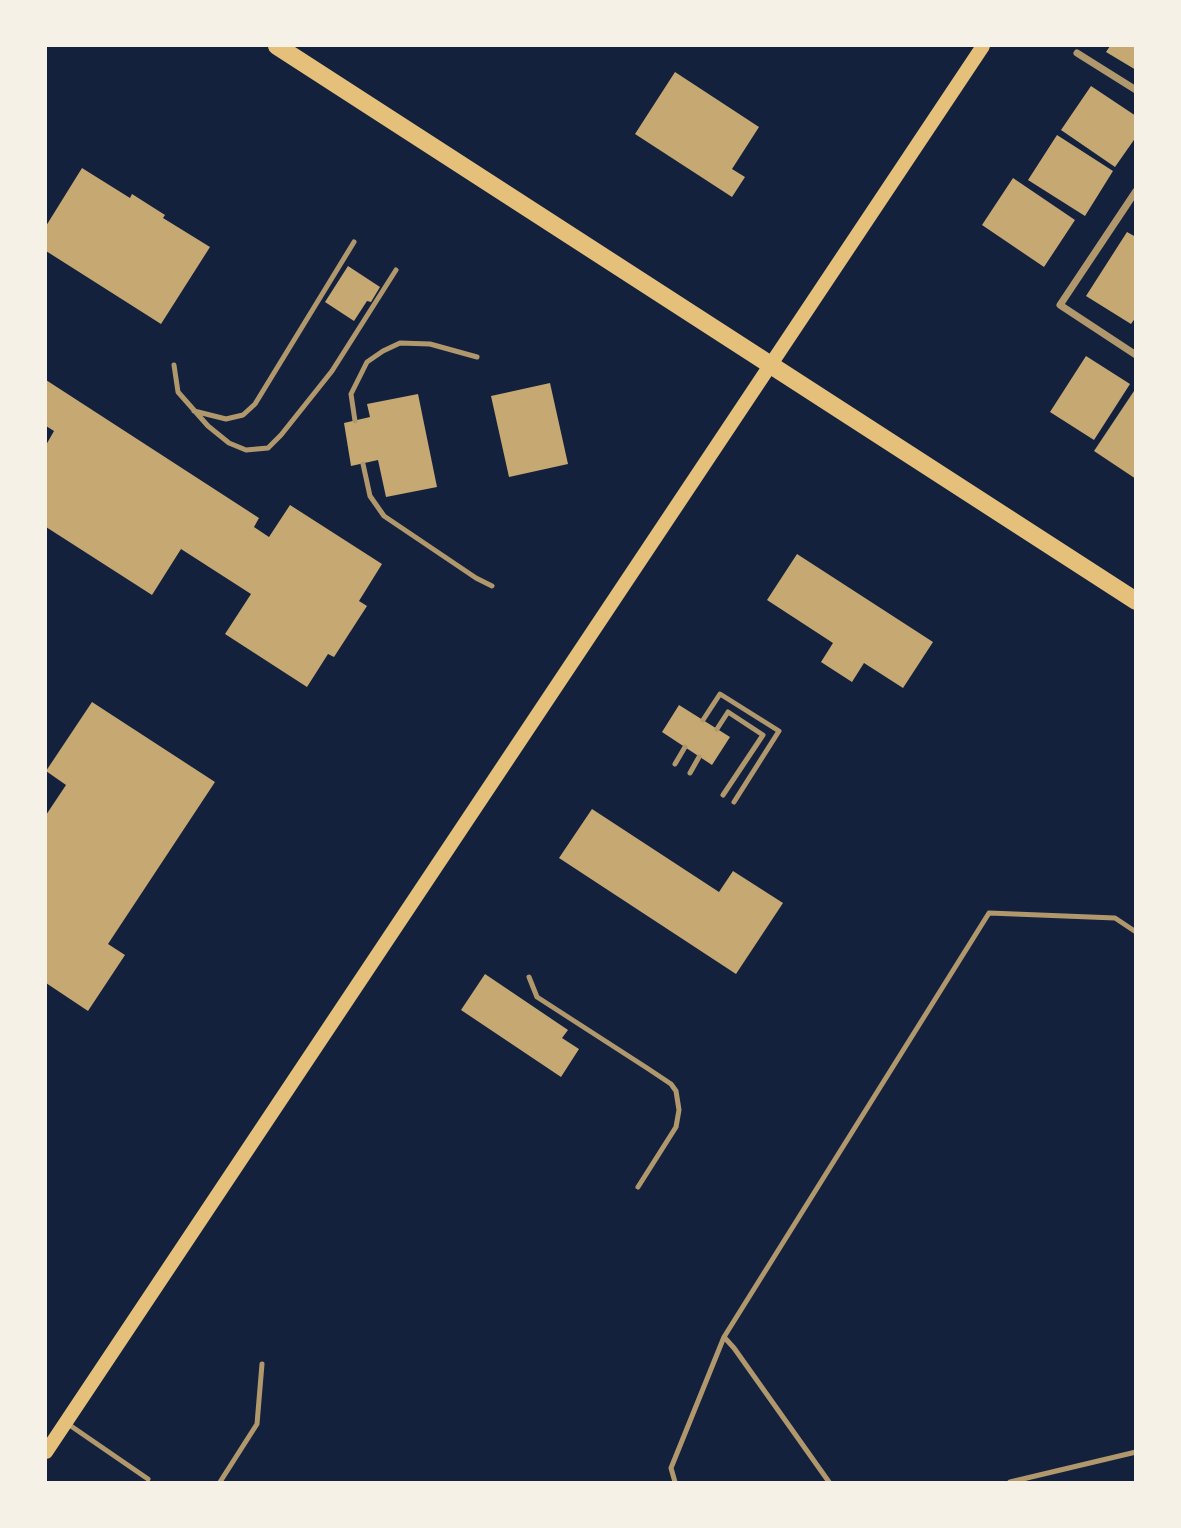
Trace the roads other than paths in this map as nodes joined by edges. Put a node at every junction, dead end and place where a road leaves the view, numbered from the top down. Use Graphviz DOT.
graph roads {
  1 [pos="277,46"];
  2 [pos="982,46"];
  3 [pos="1077,53"];
  4 [pos="1136,90"];
  5 [pos="1136,191"];
  6 [pos="354,242"];
  7 [pos="396,270"];
  8 [pos="1136,355"];
  9 [pos="477,357"];
  10 [pos="771,364"];
  11 [pos="174,365"];
  12 [pos="194,411"];
  13 [pos="355,421"];
  14 [pos="363,464"];
  15 [pos="492,586"];
  16 [pos="1136,601"];
  17 [pos="703,720"];
  18 [pos="717,729"];
  19 [pos="685,747"];
  20 [pos="699,757"];
  21 [pos="675,764"];
  22 [pos="690,773"];
  23 [pos="723,795"];
  24 [pos="734,802"];
  25 [pos="1136,932"];
  26 [pos="529,977"];
  27 [pos="638,1187"];
  28 [pos="724,1337"];
  29 [pos="262,1364"];
  30 [pos="66,1422"];
  31 [pos="46,1452"];
  32 [pos="1136,1452"];
  33 [pos="148,1479"];
  34 [pos="220,1482"];
  35 [pos="674,1482"];
  36 [pos="830,1482"];
  37 [pos="1010,1482"];
  1 -- 10 [label="main road"];
  2 -- 10 [label="main road"];
  3 -- 4 [label="street"];
  5 -- 8 [label="street"];
  6 -- 12 [label="lane"];
  7 -- 12 [label="lane"];
  9 -- 13 [label="lane"];
  10 -- 16 [label="main road"];
  10 -- 30 [label="main road"];
  11 -- 12 [label="lane"];
  14 -- 15 [label="lane"];
  17 -- 24 [label="lane"];
  18 -- 23 [label="lane"];
  19 -- 21 [label="lane"];
  20 -- 22 [label="lane"];
  25 -- 28 [label="lane"];
  26 -- 27 [label="lane"];
  28 -- 35 [label="lane"];
  28 -- 36 [label="lane"];
  29 -- 34 [label="lane"];
  30 -- 31 [label="main road"];
  30 -- 33 [label="lane"];
  32 -- 37 [label="lane"];
}
